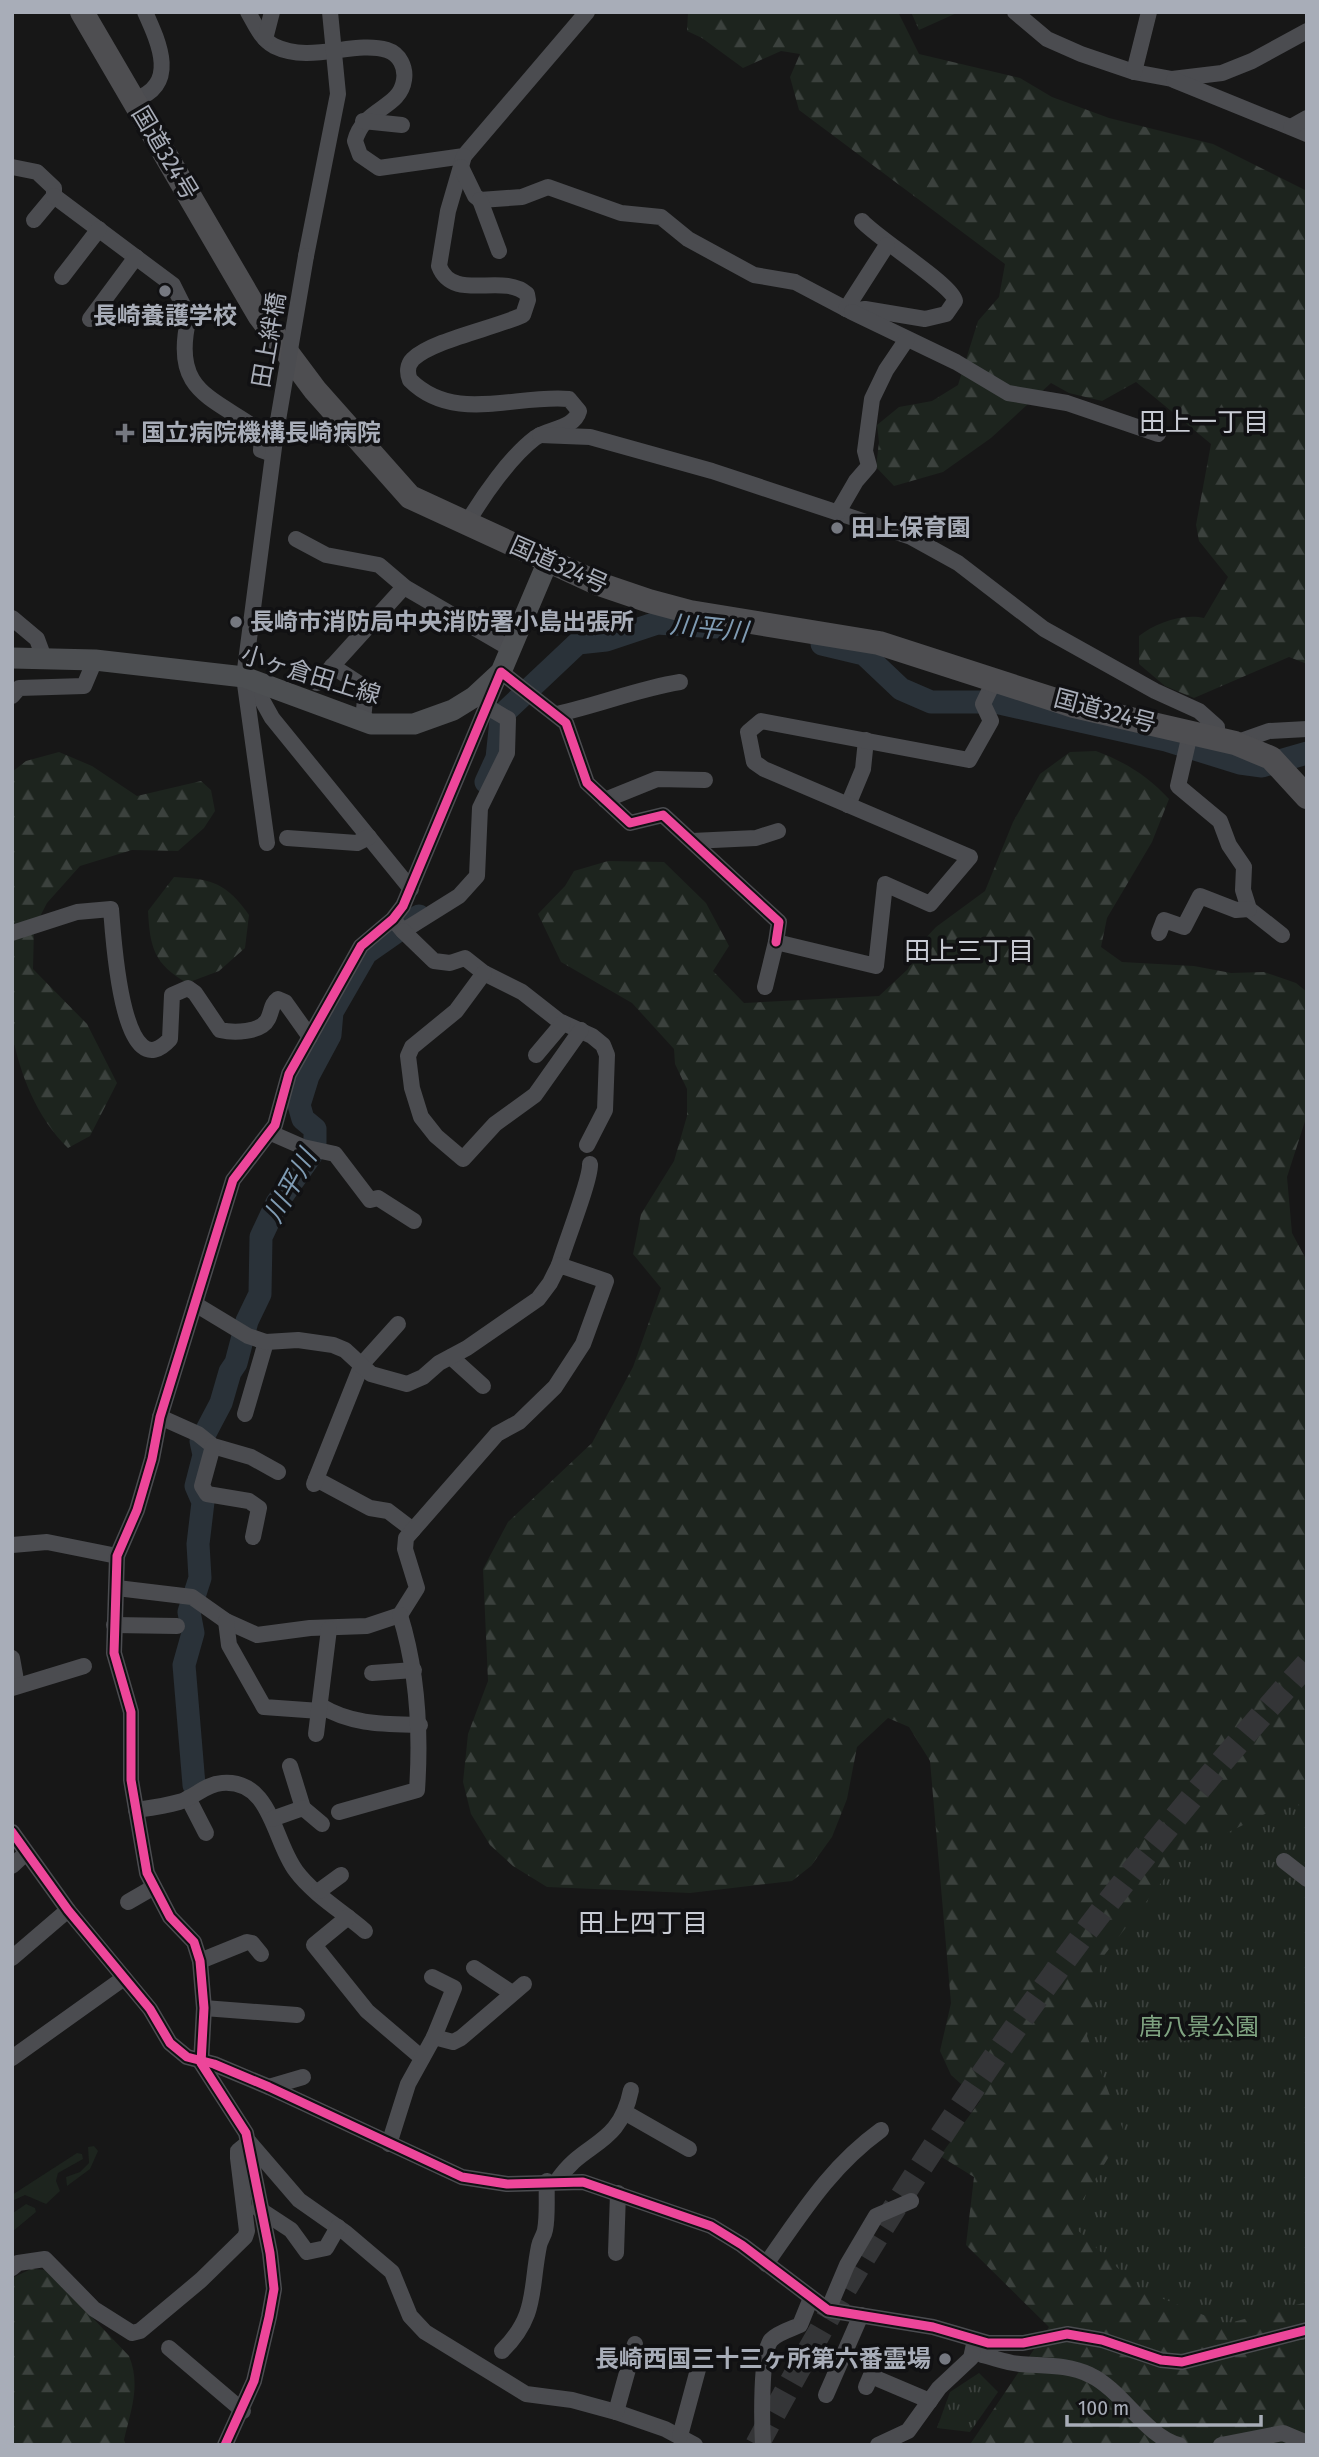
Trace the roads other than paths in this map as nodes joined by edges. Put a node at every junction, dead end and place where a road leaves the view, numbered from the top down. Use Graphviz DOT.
graph roads {
  1 [pos="82,12"];
  2 [pos="145,12"];
  3 [pos="248,12"];
  4 [pos="272,12"];
  5 [pos="330,12"];
  6 [pos="587,12"];
  7 [pos="1015,12"];
  8 [pos="1149,12"];
  9 [pos="1307,31"];
  10 [pos="265,39"];
  11 [pos="335,52"];
  12 [pos="1134,72"];
  13 [pos="1172,79"];
  14 [pos="134,100"];
  15 [pos="1307,118"];
  16 [pos="363,121"];
  17 [pos="402,125"];
  18 [pos="1291,127"];
  19 [pos="1307,134"];
  20 [pos="462,161"];
  21 [pos="12,167"];
  22 [pos="54,196"];
  23 [pos="480,200"];
  24 [pos="34,220"];
  25 [pos="862,222"];
  26 [pos="99,229"];
  27 [pos="887,245"];
  28 [pos="499,251"];
  29 [pos="136,257"];
  30 [pos="62,277"];
  31 [pos="848,310"];
  32 [pos="90,320"];
  33 [pos="907,339"];
  34 [pos="1158,434"];
  35 [pos="540,435"];
  36 [pos="272,454"];
  37 [pos="838,512"];
  38 [pos="467,523"];
  39 [pos="296,539"];
  40 [pos="548,561"];
  41 [pos="404,587"];
  42 [pos="12,618"];
  43 [pos="511,649"];
  44 [pos="12,658"];
  45 [pos="44,658"];
  46 [pos="94,660"];
  47 [pos="332,666"];
  48 [pos="501,671"];
  49 [pos="995,679"];
  50 [pos="252,681"];
  51 [pos="680,682"];
  52 [pos="317,683"];
  53 [pos="12,696"];
  54 [pos="486,706"];
  55 [pos="557,714"];
  56 [pos="363,721"];
  57 [pos="1307,729"];
  58 [pos="1190,734"];
  59 [pos="866,740"];
  60 [pos="1226,741"];
  61 [pos="705,780"];
  62 [pos="1307,797"];
  63 [pos="605,800"];
  64 [pos="848,805"];
  65 [pos="778,831"];
  66 [pos="287,838"];
  67 [pos="369,838"];
  68 [pos="692,841"];
  69 [pos="267,842"];
  70 [pos="411,889"];
  71 [pos="1249,909"];
  72 [pos="398,925"];
  73 [pos="12,933"];
  74 [pos="1159,933"];
  75 [pos="1282,935"];
  76 [pos="776,942"];
  77 [pos="484,973"];
  78 [pos="765,987"];
  79 [pos="563,1023"];
  80 [pos="581,1030"];
  81 [pos="310,1037"];
  82 [pos="536,1055"];
  83 [pos="271,1132"];
  84 [pos="587,1145"];
  85 [pos="590,1164"];
  86 [pos="414,1221"];
  87 [pos="559,1265"];
  88 [pos="195,1304"];
  89 [pos="398,1324"];
  90 [pos="266,1342"];
  91 [pos="451,1357"];
  92 [pos="362,1364"];
  93 [pos="483,1385"];
  94 [pos="245,1414"];
  95 [pos="160,1417"];
  96 [pos="205,1440"];
  97 [pos="278,1472"];
  98 [pos="413,1530"];
  99 [pos="253,1537"];
  100 [pos="12,1545"];
  101 [pos="117,1556"];
  102 [pos="117,1588"];
  103 [pos="400,1615"];
  104 [pos="226,1621"];
  105 [pos="114,1625"];
  106 [pos="329,1629"];
  107 [pos="169,1630"];
  108 [pos="12,1658"];
  109 [pos="85,1666"];
  110 [pos="414,1670"];
  111 [pos="372,1673"];
  112 [pos="14,1687"];
  113 [pos="320,1709"];
  114 [pos="420,1725"];
  115 [pos="316,1734"];
  116 [pos="290,1766"];
  117 [pos="188,1798"];
  118 [pos="303,1808"];
  119 [pos="136,1810"];
  120 [pos="340,1812"];
  121 [pos="272,1819"];
  122 [pos="322,1824"];
  123 [pos="12,1832"];
  124 [pos="206,1833"];
  125 [pos="26,1853"];
  126 [pos="1284,1861"];
  127 [pos="12,1866"];
  128 [pos="341,1875"];
  129 [pos="1307,1879"];
  130 [pos="154,1887"];
  131 [pos="318,1892"];
  132 [pos="128,1902"];
  133 [pos="68,1910"];
  134 [pos="348,1917"];
  135 [pos="365,1931"];
  136 [pos="261,1954"];
  137 [pos="12,1958"];
  138 [pos="200,1961"];
  139 [pos="474,1968"];
  140 [pos="432,1977"];
  141 [pos="124,1978"];
  142 [pos="204,2008"];
  143 [pos="297,2015"];
  144 [pos="433,2037"];
  145 [pos="12,2058"];
  146 [pos="422,2058"];
  147 [pos="201,2063"];
  148 [pos="303,2077"];
  149 [pos="268,2087"];
  150 [pos="631,2090"];
  151 [pos="626,2113"];
  152 [pos="881,2130"];
  153 [pos="248,2142"];
  154 [pos="389,2144"];
  155 [pos="689,2149"];
  156 [pos="552,2181"];
  157 [pos="618,2193"];
  158 [pos="911,2201"];
  159 [pos="259,2209"];
  160 [pos="338,2227"];
  161 [pos="615,2253"];
  162 [pos="766,2264"];
  163 [pos="12,2268"];
  164 [pos="811,2298"];
  165 [pos="828,2310"];
  166 [pos="861,2315"];
  167 [pos="1307,2330"];
  168 [pos="975,2340"];
  169 [pos="635,2344"];
  170 [pos="169,2348"];
  171 [pos="502,2351"];
  172 [pos="856,2358"];
  173 [pos="700,2362"];
  174 [pos="826,2395"];
  175 [pos="930,2401"];
  176 [pos="243,2411"];
  177 [pos="616,2412"];
  178 [pos="687,2440"];
  179 [pos="232,2441"];
  180 [pos="1307,2443"];
  181 [pos="763,2445"];
  182 [pos="878,2445"];
  183 [pos="1180,2445"];
  184 [pos="1221,2445"];
  1 -- 14 [label="highway, 国道324号"];
  2 -- 14 [label="street"];
  3 -- 10 [label="street"];
  4 -- 10 [label="street"];
  5 -- 11 [label="street, 田上絆橋"];
  6 -- 20 [label="street"];
  7 -- 12 [label="street"];
  8 -- 12 [label="street"];
  9 -- 13 [label="street"];
  10 -- 11 [label="street"];
  11 -- 16 [label="street"];
  11 -- 36 [label="street, 田上絆橋, bridge"];
  12 -- 13 [label="street"];
  13 -- 18 [label="street"];
  14 -- 38 [label="highway, 国道324号"];
  15 -- 18 [label="street"];
  16 -- 17 [label="street"];
  16 -- 20 [label="street"];
  18 -- 19 [label="street"];
  20 -- 23 [label="street"];
  20 -- 35 [label="street"];
  21 -- 22 [label="street"];
  22 -- 24 [label="street"];
  22 -- 26 [label="street"];
  23 -- 28 [label="street"];
  23 -- 31 [label="street"];
  25 -- 27 [label="street"];
  26 -- 29 [label="street"];
  26 -- 30 [label="street"];
  27 -- 31 [label="street"];
  27 -- 31 [label="street"];
  29 -- 32 [label="street"];
  29 -- 36 [label="street"];
  31 -- 33 [label="street"];
  33 -- 34 [label="street"];
  33 -- 37 [label="street"];
  35 -- 37 [label="street"];
  35 -- 38 [label="street"];
  36 -- 50 [label="street, 田上絆橋"];
  37 -- 60 [label="street"];
  38 -- 40 [label="highway, 国道324号"];
  39 -- 41 [label="street"];
  40 -- 43 [label="main road, 小ヶ倉田上線"];
  40 -- 49 [label="highway, 国道324号"];
  41 -- 43 [label="street"];
  41 -- 47 [label="street"];
  42 -- 45 [label="street"];
  43 -- 48 [label="main road, 小ヶ倉田上線"];
  44 -- 45 [label="main road, 小ヶ倉田上線"];
  45 -- 46 [label="main road, 小ヶ倉田上線"];
  46 -- 50 [label="main road, 小ヶ倉田上線"];
  46 -- 53 [label="street"];
  47 -- 52 [label="street"];
  47 -- 56 [label="street"];
  48 -- 54 [label="street"];
  48 -- 55 [label="street"];
  48 -- 56 [label="main road, 小ヶ倉田上線"];
  49 -- 58 [label="highway, 国道324号"];
  49 -- 59 [label="street"];
  50 -- 56 [label="main road, 小ヶ倉田上線"];
  50 -- 67 [label="street"];
  50 -- 69 [label="street"];
  51 -- 55 [label="street"];
  54 -- 70 [label="street"];
  54 -- 72 [label="street"];
  55 -- 63 [label="street"];
  57 -- 60 [label="street"];
  58 -- 60 [label="highway, 国道324号"];
  58 -- 71 [label="street"];
  59 -- 64 [label="street"];
  59 -- 64 [label="street"];
  60 -- 62 [label="highway, 国道324号"];
  61 -- 63 [label="street"];
  63 -- 68 [label="street"];
  64 -- 76 [label="street"];
  65 -- 68 [label="street"];
  66 -- 67 [label="street"];
  67 -- 70 [label="street"];
  68 -- 76 [label="street"];
  70 -- 72 [label="street"];
  71 -- 74 [label="street"];
  71 -- 75 [label="street"];
  72 -- 77 [label="street"];
  72 -- 81 [label="street"];
  73 -- 81 [label="street"];
  76 -- 78 [label="street"];
  77 -- 79 [label="street"];
  77 -- 80 [label="street"];
  79 -- 80 [label="street"];
  79 -- 82 [label="street"];
  80 -- 84 [label="street"];
  81 -- 83 [label="street"];
  83 -- 86 [label="street"];
  83 -- 88 [label="street"];
  85 -- 87 [label="street"];
  87 -- 91 [label="street"];
  87 -- 98 [label="street"];
  88 -- 90 [label="street"];
  88 -- 95 [label="street"];
  89 -- 92 [label="street"];
  90 -- 92 [label="street"];
  90 -- 94 [label="street"];
  91 -- 92 [label="street"];
  91 -- 93 [label="street"];
  92 -- 98 [label="street"];
  95 -- 96 [label="street"];
  95 -- 101 [label="street"];
  96 -- 97 [label="street"];
  96 -- 99 [label="street"];
  98 -- 103 [label="street"];
  100 -- 101 [label="street"];
  101 -- 102 [label="street"];
  102 -- 104 [label="street"];
  102 -- 105 [label="street"];
  103 -- 106 [label="street"];
  103 -- 110 [label="street"];
  104 -- 106 [label="street"];
  104 -- 113 [label="street"];
  105 -- 107 [label="street"];
  105 -- 119 [label="street"];
  106 -- 113 [label="street"];
  108 -- 112 [label="street"];
  109 -- 112 [label="street"];
  110 -- 111 [label="street"];
  110 -- 114 [label="street"];
  113 -- 114 [label="street"];
  113 -- 115 [label="street"];
  114 -- 120 [label="street"];
  116 -- 118 [label="street"];
  117 -- 119 [label="street"];
  117 -- 121 [label="street"];
  117 -- 124 [label="street"];
  118 -- 121 [label="street"];
  118 -- 122 [label="street"];
  119 -- 130 [label="street"];
  121 -- 131 [label="street"];
  123 -- 125 [label="street"];
  125 -- 127 [label="street"];
  125 -- 133 [label="street"];
  126 -- 129 [label="street"];
  128 -- 131 [label="street"];
  130 -- 132 [label="street"];
  130 -- 138 [label="street"];
  131 -- 134 [label="street"];
  133 -- 137 [label="street"];
  133 -- 141 [label="street"];
  134 -- 135 [label="street"];
  134 -- 146 [label="street"];
  136 -- 138 [label="street"];
  138 -- 142 [label="street"];
  139 -- 144 [label="street"];
  140 -- 144 [label="street"];
  141 -- 145 [label="street"];
  141 -- 147 [label="street"];
  142 -- 143 [label="street"];
  142 -- 147 [label="street"];
  144 -- 146 [label="street"];
  146 -- 154 [label="street"];
  147 -- 149 [label="street"];
  147 -- 153 [label="street"];
  148 -- 149 [label="street"];
  149 -- 154 [label="street"];
  150 -- 151 [label="street"];
  151 -- 155 [label="street"];
  151 -- 156 [label="street"];
  152 -- 162 [label="street"];
  153 -- 159 [label="street"];
  153 -- 160 [label="street"];
  153 -- 163 [label="street"];
  154 -- 156 [label="street"];
  156 -- 157 [label="street"];
  156 -- 171 [label="street"];
  157 -- 161 [label="street"];
  157 -- 162 [label="street"];
  158 -- 165 [label="street"];
  159 -- 160 [label="street"];
  159 -- 176 [label="street"];
  160 -- 177 [label="street"];
  162 -- 164 [label="street"];
  164 -- 165 [label="street"];
  164 -- 181 [label="street"];
  165 -- 166 [label="street"];
  166 -- 168 [label="street"];
  166 -- 174 [label="street"];
  167 -- 168 [label="street"];
  168 -- 175 [label="street"];
  168 -- 183 [label="street"];
  169 -- 177 [label="street"];
  170 -- 176 [label="street"];
  172 -- 175 [label="street"];
  173 -- 178 [label="street"];
  175 -- 182 [label="street"];
  176 -- 179 [label="street"];
  177 -- 178 [label="street"];
  180 -- 184 [label="street"];
}
